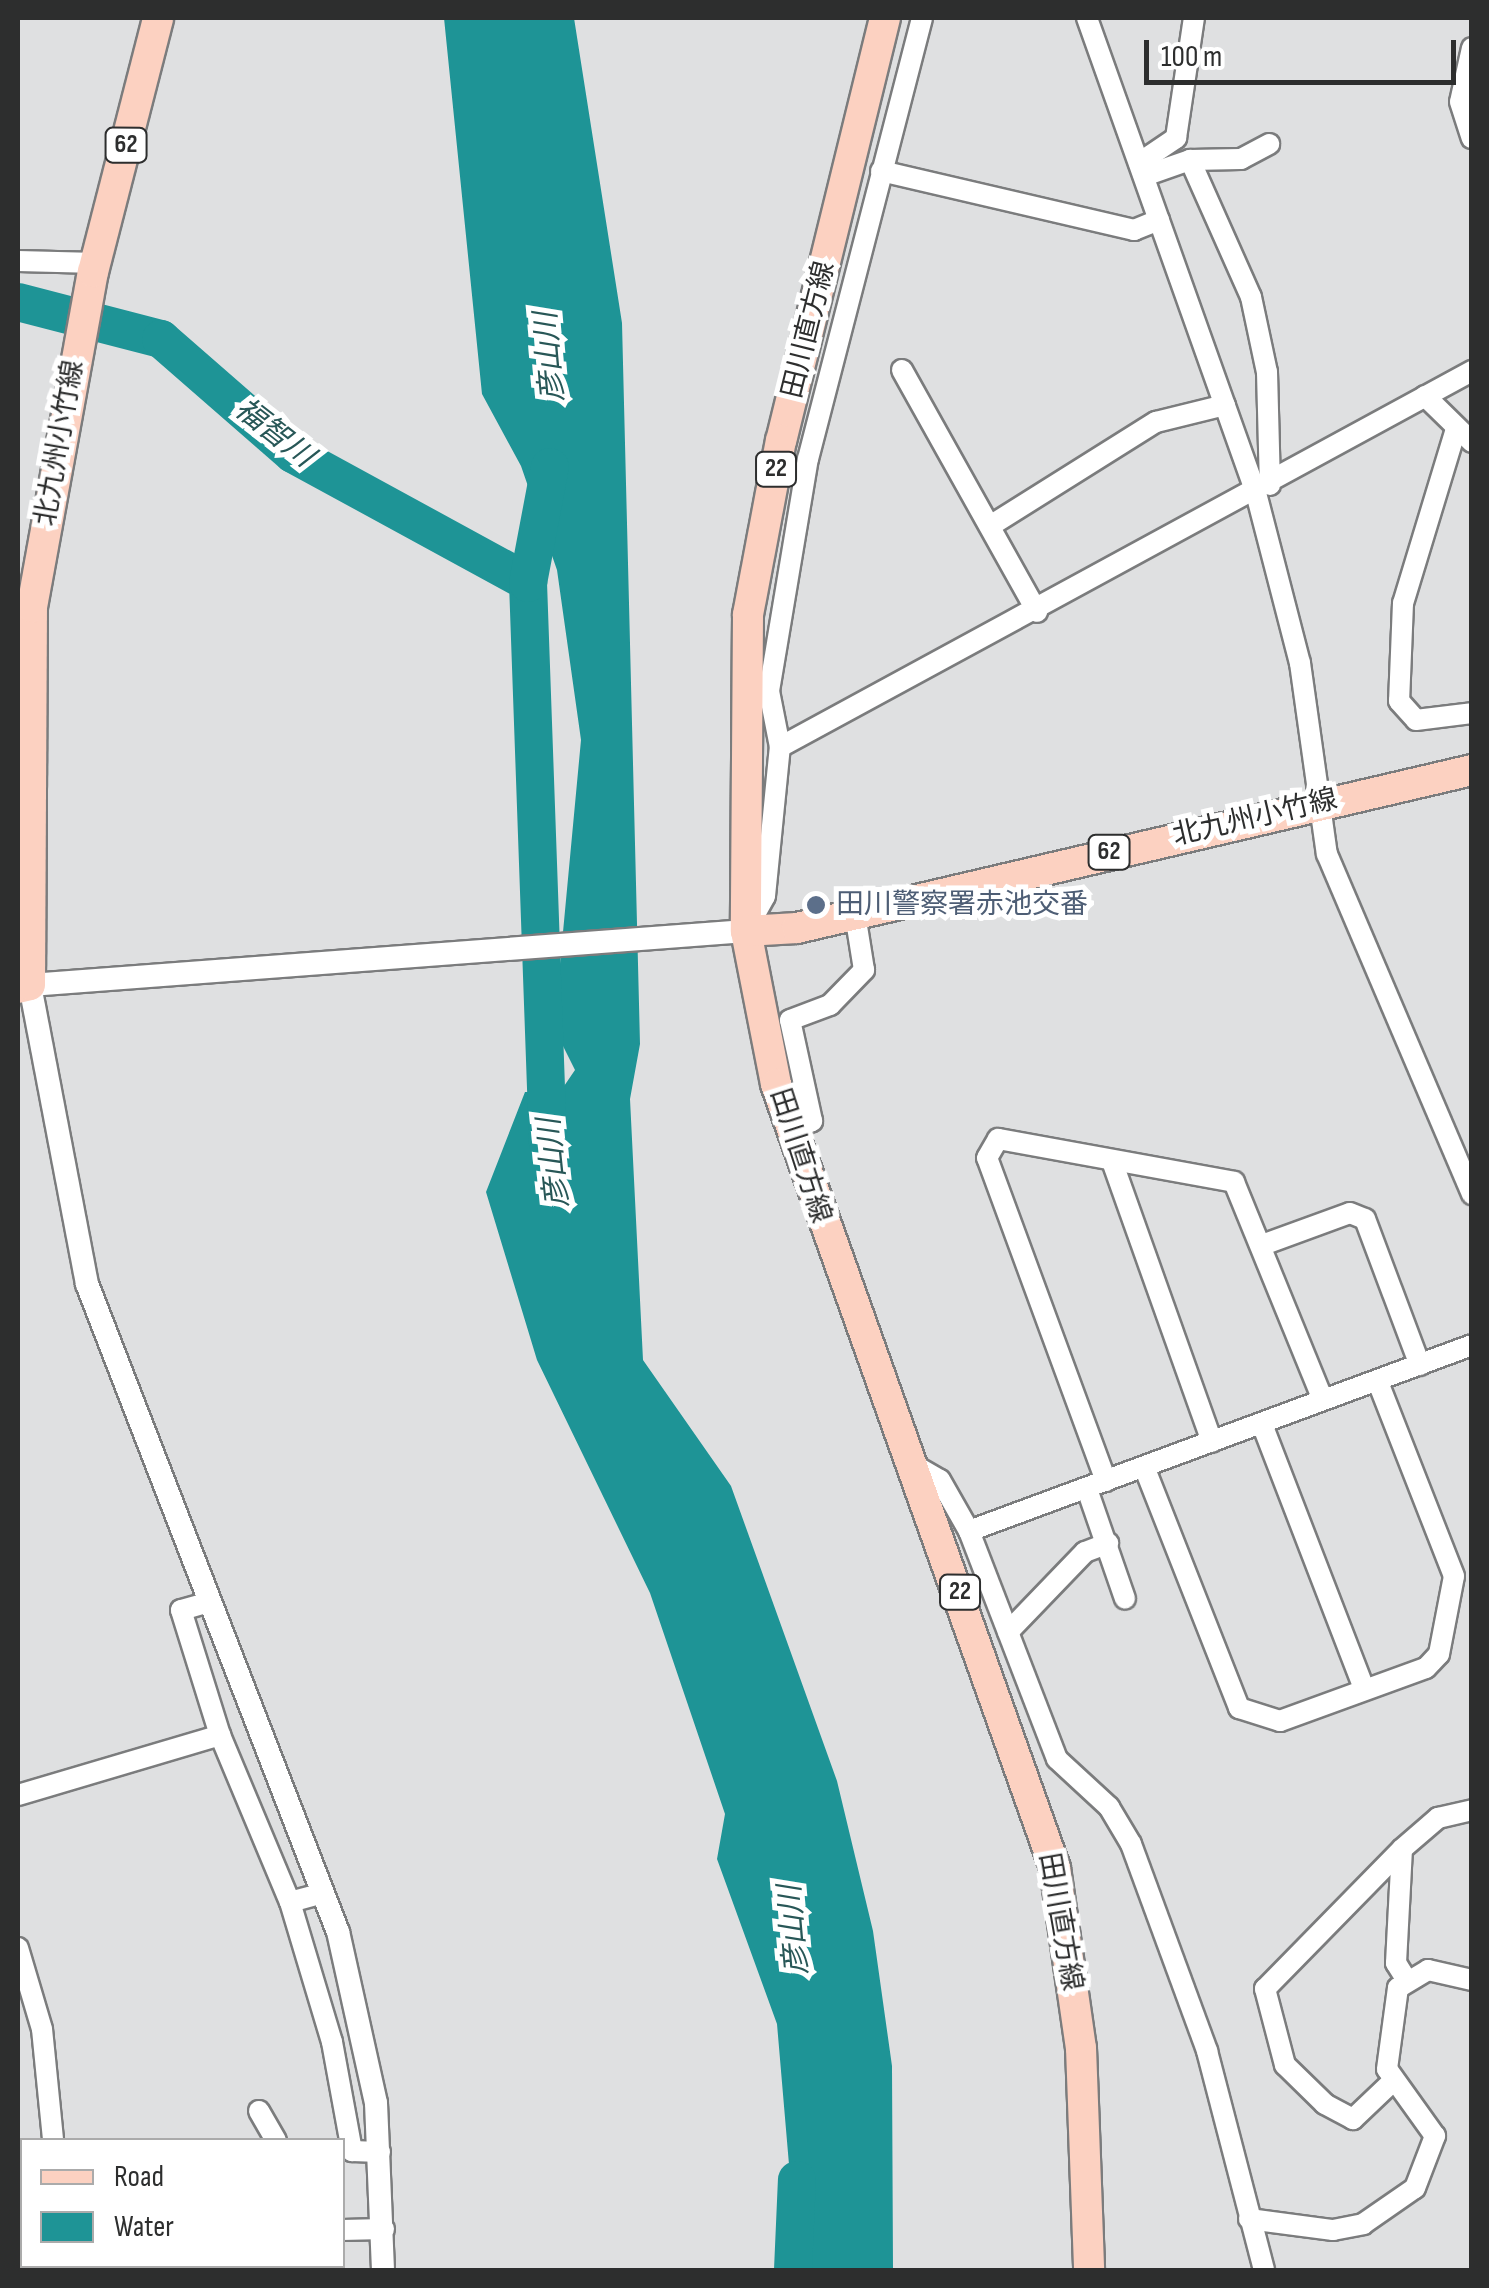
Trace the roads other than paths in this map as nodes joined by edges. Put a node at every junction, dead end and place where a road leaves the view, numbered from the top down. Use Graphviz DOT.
graph roads {
  1 [pos="158,18"];
  2 [pos="922,18"];
  3 [pos="1087,18"];
  4 [pos="1194,18"];
  5 [pos="887,26"];
  6 [pos="1471,55"];
  7 [pos="1472,138"];
  8 [pos="1269,144"];
  9 [pos="1190,160"];
  10 [pos="1141,169"];
  11 [pos="881,172"];
  12 [pos="1159,220"];
  13 [pos="18,261"];
  14 [pos="95,268"];
  15 [pos="902,370"];
  16 [pos="1472,371"];
  17 [pos="1425,396"];
  18 [pos="1225,404"];
  19 [pos="1464,436"];
  20 [pos="1263,489"];
  21 [pos="990,526"];
  22 [pos="25,608"];
  23 [pos="1037,612"];
  24 [pos="1472,713"];
  25 [pos="780,747"];
  26 [pos="1472,770"];
  27 [pos="1318,803"];
  28 [pos="854,914"];
  29 [pos="734,934"];
  30 [pos="35,986"];
  31 [pos="791,1130"];
  32 [pos="1112,1160"];
  33 [pos="1472,1194"];
  34 [pos="1265,1244"];
  35 [pos="1472,1344"];
  36 [pos="1420,1365"];
  37 [pos="1378,1382"];
  38 [pos="1322,1400"];
  39 [pos="1262,1424"];
  40 [pos="1212,1442"];
  41 [pos="912,1464"];
  42 [pos="1145,1469"];
  43 [pos="1097,1485"];
  44 [pos="969,1531"];
  45 [pos="1108,1543"];
  46 [pos="1125,1599"];
  47 [pos="206,1603"];
  48 [pos="1008,1632"];
  49 [pos="1364,1688"];
  50 [pos="220,1735"];
  51 [pos="18,1795"];
  52 [pos="1472,1810"];
  53 [pos="1402,1849"];
  54 [pos="323,1894"];
  55 [pos="290,1902"];
  56 [pos="19,1955"];
  57 [pos="1406,1979"];
  58 [pos="1472,1980"];
  59 [pos="1392,2082"];
  60 [pos="259,2110"];
  61 [pos="53,2138"];
  62 [pos="275,2138"];
  63 [pos="380,2152"];
  64 [pos="1249,2219"];
  65 [pos="384,2229"];
  66 [pos="345,2230"];
  67 [pos="382,2270"];
  68 [pos="1089,2270"];
  69 [pos="1264,2270"];
  1 -- 14 [label="main road, 北九州小竹線 / 62"];
  2 -- 11 [label="street"];
  3 -- 10 [label="street"];
  4 -- 10 [label="street"];
  5 -- 29 [label="main road, 田川直方線 / 22"];
  6 -- 7 [label="street"];
  8 -- 9 [label="street"];
  9 -- 10 [label="street"];
  9 -- 20 [label="street"];
  10 -- 12 [label="street"];
  11 -- 12 [label="street"];
  11 -- 25 [label="street"];
  12 -- 18 [label="street"];
  13 -- 14 [label="street"];
  14 -- 22 [label="main road, 北九州小竹線 / 62"];
  15 -- 21 [label="street"];
  16 -- 17 [label="street"];
  17 -- 19 [label="street"];
  17 -- 20 [label="street"];
  18 -- 20 [label="street"];
  18 -- 21 [label="street"];
  19 -- 24 [label="street"];
  20 -- 23 [label="street"];
  20 -- 27 [label="street"];
  21 -- 23 [label="street"];
  22 -- 30 [label="main road, 北九州小竹線 / 62"];
  23 -- 25 [label="street"];
  25 -- 29 [label="street"];
  26 -- 27 [label="main road, 北九州小竹線 / 62"];
  27 -- 28 [label="main road, 北九州小竹線 / 62"];
  27 -- 33 [label="street"];
  28 -- 29 [label="main road, 北九州小竹線 / 62"];
  28 -- 31 [label="street"];
  29 -- 30 [label="street"];
  29 -- 31 [label="main road, 田川直方線 / 22"];
  30 -- 47 [label="street"];
  31 -- 41 [label="main road, 田川直方線 / 22"];
  32 -- 34 [label="street"];
  32 -- 40 [label="street"];
  32 -- 43 [label="street"];
  34 -- 36 [label="street"];
  34 -- 38 [label="street"];
  35 -- 36 [label="street"];
  36 -- 37 [label="street"];
  37 -- 38 [label="street"];
  37 -- 49 [label="street"];
  38 -- 39 [label="street"];
  39 -- 40 [label="street"];
  39 -- 49 [label="street"];
  40 -- 42 [label="street"];
  41 -- 44 [label="street"];
  41 -- 68 [label="main road, 田川直方線 / 22"];
  42 -- 43 [label="street"];
  42 -- 49 [label="street"];
  43 -- 44 [label="street"];
  43 -- 45 [label="street"];
  44 -- 48 [label="street"];
  45 -- 46 [label="street"];
  45 -- 48 [label="street"];
  47 -- 50 [label="street"];
  47 -- 54 [label="street"];
  48 -- 64 [label="street"];
  50 -- 51 [label="street"];
  50 -- 55 [label="street"];
  52 -- 53 [label="street"];
  53 -- 57 [label="street"];
  53 -- 59 [label="street"];
  54 -- 55 [label="street"];
  54 -- 63 [label="street"];
  55 -- 63 [label="street"];
  56 -- 61 [label="street"];
  57 -- 58 [label="street"];
  57 -- 59 [label="street"];
  59 -- 64 [label="street"];
  60 -- 62 [label="street"];
  63 -- 65 [label="street"];
  64 -- 69 [label="street"];
  65 -- 66 [label="street"];
  65 -- 67 [label="street"];
}
